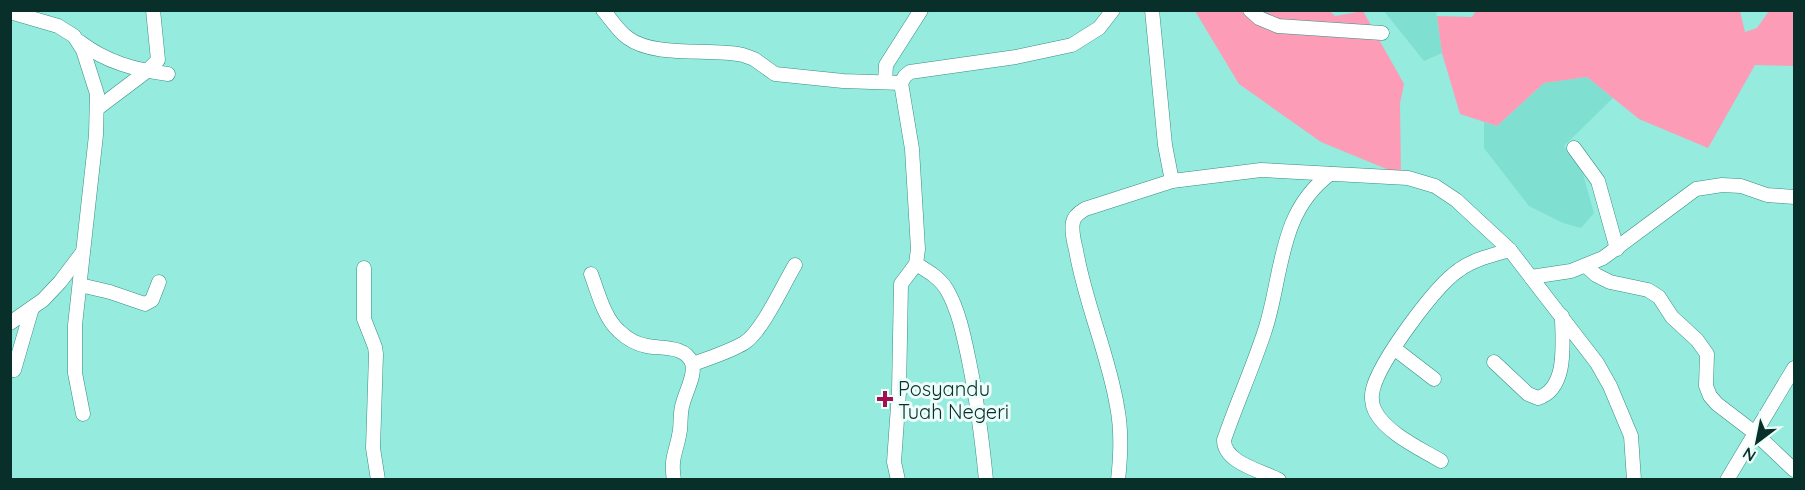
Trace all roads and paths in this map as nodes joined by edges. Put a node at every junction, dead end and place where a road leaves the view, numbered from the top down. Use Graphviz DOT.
graph roads {
  1 [pos="153,10"];
  2 [pos="603,10"];
  3 [pos="921,10"];
  4 [pos="1113,10"];
  5 [pos="1152,10"];
  6 [pos="1250,10"];
  7 [pos="10,12"];
  8 [pos="1382,33"];
  9 [pos="78,41"];
  10 [pos="147,71"];
  11 [pos="168,74"];
  12 [pos="885,82"];
  13 [pos="901,83"];
  14 [pos="98,108"];
  15 [pos="1574,148"];
  16 [pos="1330,174"];
  17 [pos="1172,181"];
  18 [pos="1794,197"];
  19 [pos="1617,249"];
  20 [pos="1510,250"];
  21 [pos="82,253"];
  22 [pos="916,264"];
  23 [pos="795,265"];
  24 [pos="1586,266"];
  25 [pos="364,268"];
  26 [pos="591,274"];
  27 [pos="1531,277"];
  28 [pos="159,282"];
  29 [pos="80,285"];
  30 [pos="32,308"];
  31 [pos="1562,316"];
  32 [pos="10,323"];
  33 [pos="1395,349"];
  34 [pos="1494,362"];
  35 [pos="693,364"];
  36 [pos="1794,368"];
  37 [pos="14,370"];
  38 [pos="1434,379"];
  39 [pos="83,414"];
  40 [pos="1755,433"];
  41 [pos="1441,461"];
  42 [pos="1794,470"];
  43 [pos="378,480"];
  44 [pos="674,480"];
  45 [pos="898,480"];
  46 [pos="986,480"];
  47 [pos="1118,480"];
  48 [pos="1279,480"];
  49 [pos="1634,480"];
  50 [pos="1727,480"];
  1 -- 10 [label="street"];
  2 -- 12 [label="street"];
  3 -- 12 [label="street"];
  4 -- 13 [label="street"];
  5 -- 17 [label="street"];
  6 -- 8 [label="street"];
  7 -- 9 [label="street"];
  9 -- 10 [label="street"];
  9 -- 14 [label="street"];
  10 -- 11 [label="street"];
  10 -- 14 [label="street"];
  12 -- 13 [label="street"];
  13 -- 22 [label="street"];
  14 -- 21 [label="street"];
  15 -- 19 [label="street"];
  16 -- 17 [label="street"];
  16 -- 20 [label="street"];
  16 -- 48 [label="street"];
  17 -- 47 [label="street"];
  18 -- 19 [label="street"];
  19 -- 24 [label="street"];
  20 -- 27 [label="street"];
  20 -- 33 [label="street"];
  21 -- 29 [label="street"];
  21 -- 30 [label="street"];
  22 -- 45 [label="street"];
  22 -- 46 [label="street"];
  23 -- 35 [label="street"];
  24 -- 27 [label="street"];
  24 -- 40 [label="street"];
  25 -- 43 [label="street"];
  26 -- 35 [label="street"];
  27 -- 31 [label="street"];
  28 -- 29 [label="street"];
  29 -- 39 [label="street"];
  30 -- 32 [label="street"];
  30 -- 37 [label="street"];
  31 -- 34 [label="street"];
  31 -- 49 [label="street"];
  33 -- 38 [label="street"];
  33 -- 41 [label="street"];
  35 -- 44 [label="street"];
  36 -- 40 [label="street"];
  40 -- 42 [label="street"];
  40 -- 50 [label="street"];
}
